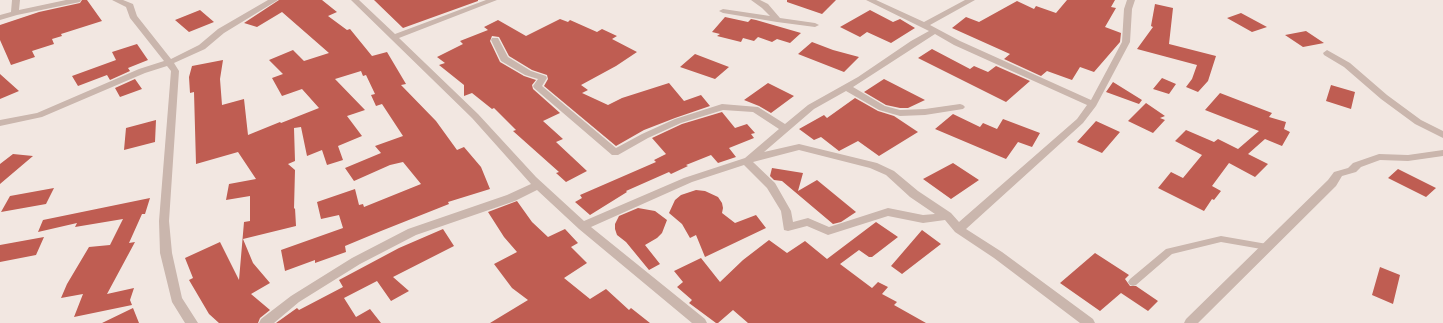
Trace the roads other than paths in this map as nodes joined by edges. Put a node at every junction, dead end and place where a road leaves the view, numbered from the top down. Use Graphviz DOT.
graph roads {
  1 [pos="16,0"];
  2 [pos="77,0"];
  3 [pos="116,0"];
  4 [pos="274,0"];
  5 [pos="355,0"];
  6 [pos="493,0"];
  7 [pos="755,0"];
  8 [pos="870,0"];
  9 [pos="971,0"];
  10 [pos="1131,0"];
  11 [pos="723,11"];
  12 [pos="15,13"];
  13 [pos="0,18"];
  14 [pos="777,20"];
  15 [pos="816,25"];
  16 [pos="924,25"];
  17 [pos="935,31"];
  18 [pos="393,36"];
  19 [pos="495,40"];
  20 [pos="1327,53"];
  21 [pos="168,63"];
  22 [pos="846,87"];
  23 [pos="1093,104"];
  24 [pos="960,108"];
  25 [pos="0,123"];
  26 [pos="785,129"];
  27 [pos="1443,135"];
  28 [pos="1443,153"];
  29 [pos="748,160"];
  30 [pos="539,186"];
  31 [pos="947,216"];
  32 [pos="583,226"];
  33 [pos="959,229"];
  34 [pos="1267,247"];
  35 [pos="1133,282"];
  36 [pos="192,323"];
  37 [pos="265,323"];
  38 [pos="701,323"];
  39 [pos="1089,323"];
  40 [pos="1190,323"];
  1 -- 12 [label="street"];
  2 -- 12 [label="street"];
  3 -- 21 [label="street"];
  4 -- 21 [label="street"];
  5 -- 18 [label="street"];
  6 -- 18 [label="street"];
  7 -- 14 [label="street"];
  8 -- 16 [label="street"];
  9 -- 16 [label="street"];
  10 -- 23 [label="street"];
  11 -- 14 [label="street"];
  12 -- 13 [label="street"];
  14 -- 15 [label="street"];
  16 -- 17 [label="street"];
  17 -- 22 [label="street"];
  17 -- 23 [label="street"];
  18 -- 30 [label="street"];
  19 -- 26 [label="street"];
  20 -- 27 [label="street"];
  21 -- 25 [label="street"];
  21 -- 36 [label="street"];
  22 -- 24 [label="street"];
  22 -- 26 [label="street"];
  23 -- 33 [label="street"];
  26 -- 29 [label="street"];
  28 -- 34 [label="street"];
  29 -- 31 [label="street"];
  29 -- 31 [label="street"];
  29 -- 32 [label="street"];
  30 -- 32 [label="street"];
  30 -- 37 [label="street"];
  31 -- 33 [label="street"];
  32 -- 38 [label="street"];
  33 -- 39 [label="street"];
  34 -- 35 [label="lane"];
  34 -- 40 [label="street"];
}
